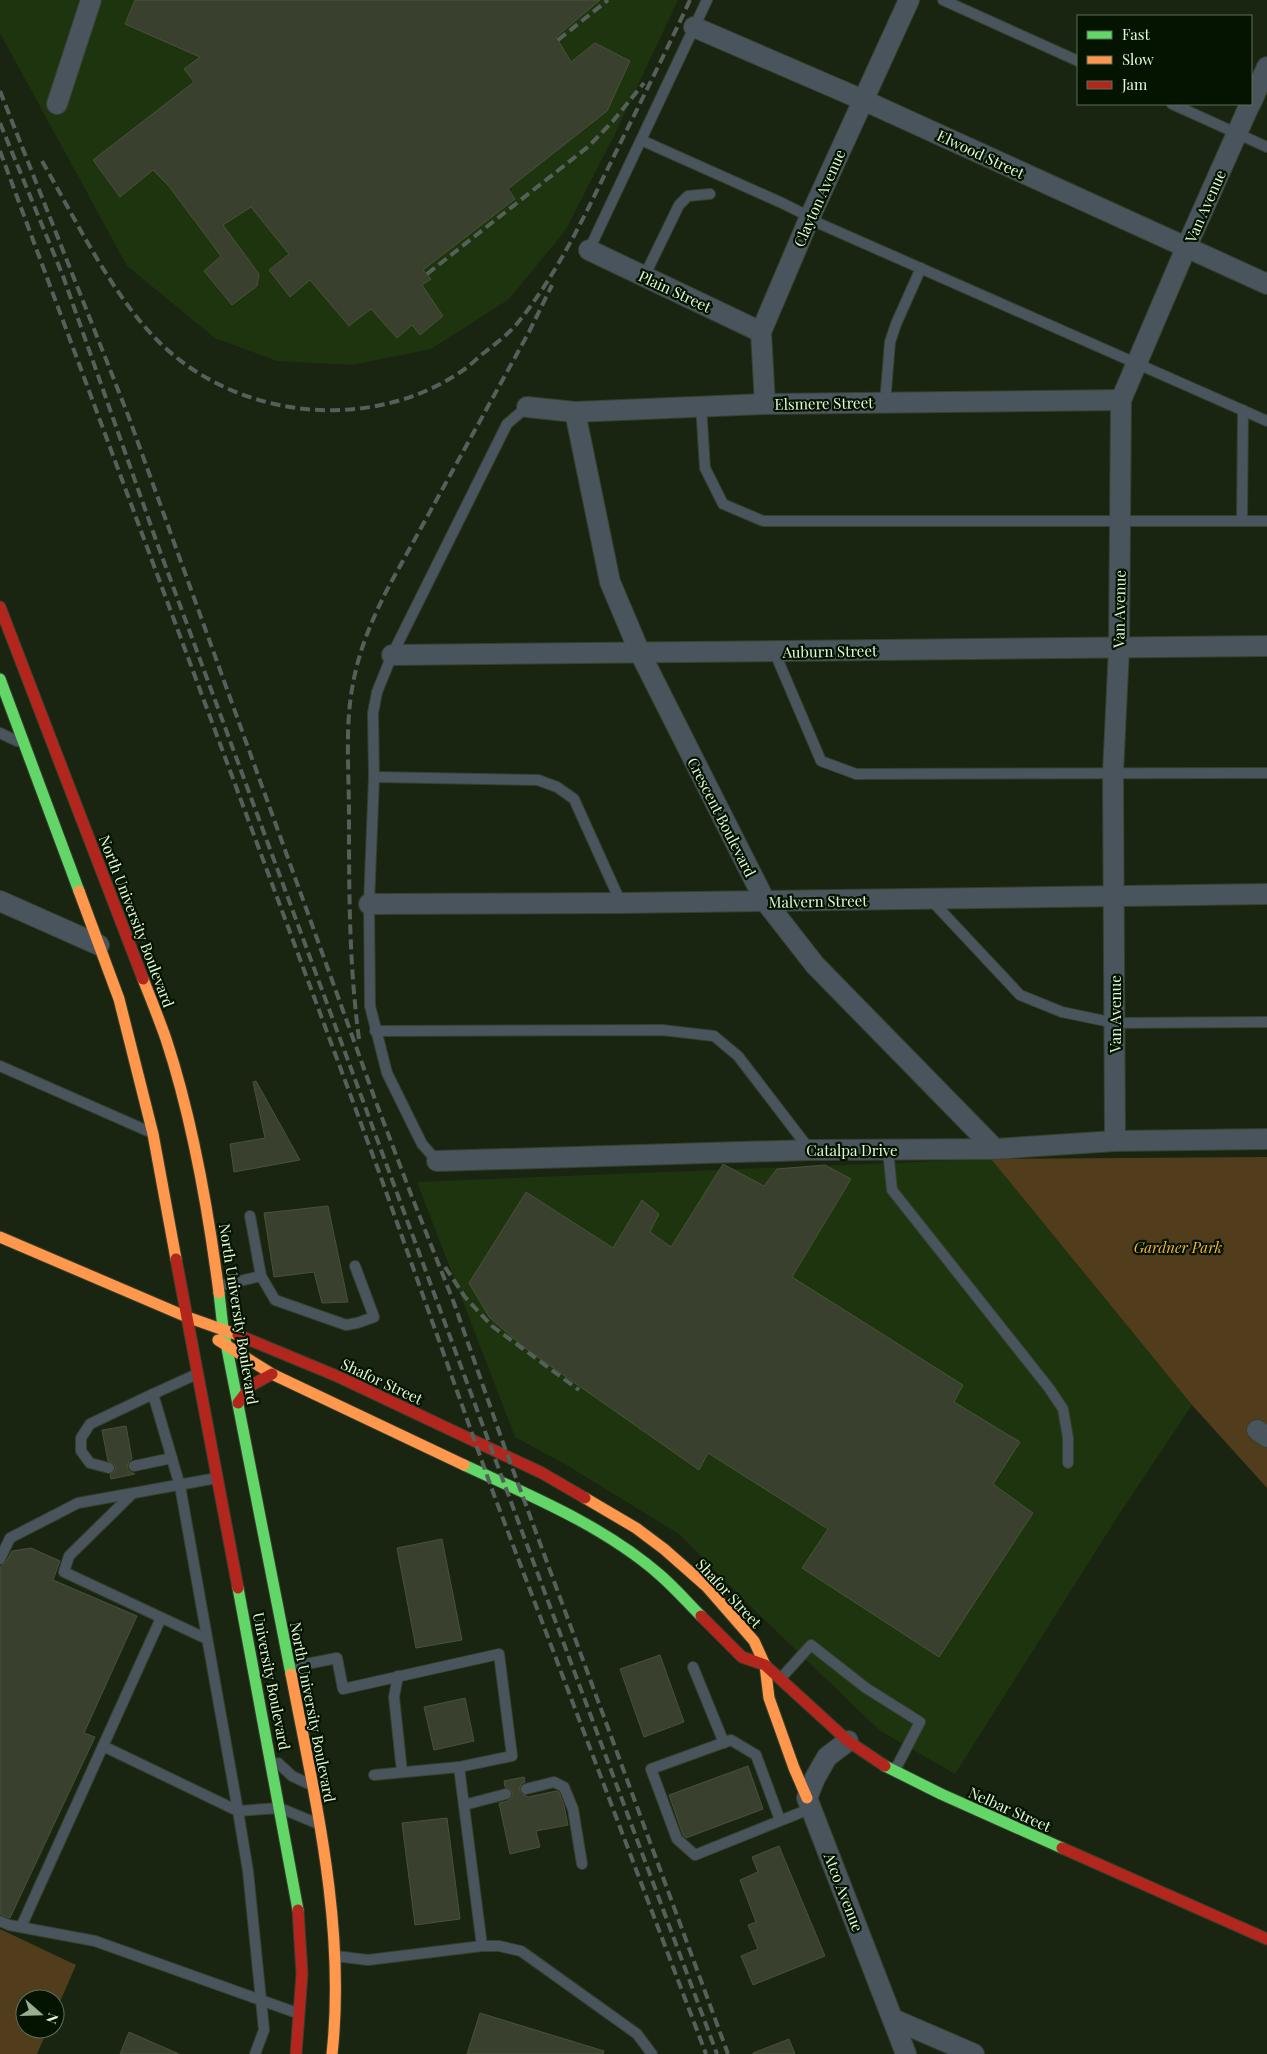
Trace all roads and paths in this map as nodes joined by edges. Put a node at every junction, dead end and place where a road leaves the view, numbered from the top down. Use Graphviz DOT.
graph roads {
  1 [pos="91,0"];
  2 [pos="707,0"];
  3 [pos="909,0"];
  4 [pos="943,0"];
  5 [pos="694,27"];
  6 [pos="1077,61"];
  7 [pos="1267,67"];
  8 [pos="863,100"];
  9 [pos="1252,101"];
  10 [pos="57,104"];
  11 [pos="1174,105"];
  12 [pos="1250,105"];
  13 [pos="1237,133"];
  14 [pos="641,140"];
  15 [pos="1267,146"];
  16 [pos="710,194"];
  17 [pos="808,219"];
  18 [pos="1186,248"];
  19 [pos="589,250"];
  20 [pos="921,268"];
  21 [pos="644,277"];
  22 [pos="1267,284"];
  23 [pos="761,332"];
  24 [pos="1136,363"];
  25 [pos="1121,400"];
  26 [pos="885,403"];
  27 [pos="765,404"];
  28 [pos="701,406"];
  29 [pos="527,407"];
  30 [pos="1244,410"];
  31 [pos="575,412"];
  32 [pos="1267,421"];
  33 [pos="1120,520"];
  34 [pos="1242,521"];
  35 [pos="1267,521"];
  36 [pos="0,607"];
  37 [pos="1267,646"];
  38 [pos="1119,648"];
  39 [pos="774,652"];
  40 [pos="640,653"];
  41 [pos="392,655"];
  42 [pos="0,680"];
  43 [pos="0,733"];
  44 [pos="24,744"];
  45 [pos="1113,773"];
  46 [pos="1267,773"];
  47 [pos="374,777"];
  48 [pos="1267,894"];
  49 [pos="1115,897"];
  50 [pos="931,899"];
  51 [pos="0,901"];
  52 [pos="765,901"];
  53 [pos="621,903"];
  54 [pos="369,904"];
  55 [pos="99,946"];
  56 [pos="1267,1022"];
  57 [pos="1115,1023"];
  58 [pos="375,1031"];
  59 [pos="0,1066"];
  60 [pos="153,1134"];
  61 [pos="1267,1139"];
  62 [pos="1115,1141"];
  63 [pos="995,1149"];
  64 [pos="810,1150"];
  65 [pos="888,1150"];
  66 [pos="437,1160"];
  67 [pos="250,1216"];
  68 [pos="0,1237"];
  69 [pos="355,1266"];
  70 [pos="261,1276"];
  71 [pos="218,1286"];
  72 [pos="186,1317"];
  73 [pos="224,1328"];
  74 [pos="227,1346"];
  75 [pos="198,1373"];
  76 [pos="272,1374"];
  77 [pos="153,1394"];
  78 [pos="238,1404"];
  79 [pos="172,1458"];
  80 [pos="1068,1463"];
  81 [pos="134,1466"];
  82 [pos="109,1468"];
  83 [pos="218,1478"];
  84 [pos="180,1486"];
  85 [pos="132,1494"];
  86 [pos="0,1560"];
  87 [pos="161,1618"];
  88 [pos="207,1639"];
  89 [pos="765,1665"];
  90 [pos="693,1666"];
  91 [pos="290,1667"];
  92 [pos="398,1676"];
  93 [pos="780,1679"];
  94 [pos="848,1741"];
  95 [pos="724,1743"];
  96 [pos="103,1746"];
  97 [pos="272,1757"];
  98 [pos="459,1767"];
  99 [pos="894,1771"];
  100 [pos="402,1772"];
  101 [pos="374,1775"];
  102 [pos="312,1785"];
  103 [pos="526,1789"];
  104 [pos="506,1794"];
  105 [pos="809,1803"];
  106 [pos="464,1805"];
  107 [pos="280,1808"];
  108 [pos="238,1811"];
  109 [pos="780,1820"];
  110 [pos="319,1825"];
  111 [pos="582,1864"];
  112 [pos="0,1921"];
  113 [pos="21,1927"];
  114 [pos="1267,1939"];
  115 [pos="482,1946"];
  116 [pos="334,1956"];
  117 [pos="260,2001"];
  118 [pos="299,2014"];
  119 [pos="893,2019"];
  120 [pos="255,2054"];
  121 [pos="296,2054"];
  122 [pos="332,2054"];
  123 [pos="652,2054"];
  124 [pos="906,2054"];
  125 [pos="974,2054"];
  1 -- 10 [label="street"];
  2 -- 5 [label="lane"];
  3 -- 8 [label="street, Clayton Avenue"];
  4 -- 6 [label="lane"];
  5 -- 8 [label="street, Elwood Street"];
  5 -- 14 [label="lane"];
  7 -- 9 [label="street, Van Avenue"];
  8 -- 17 [label="street, Clayton Avenue"];
  8 -- 18 [label="street, Elwood Street"];
  11 -- 13 [label="lane"];
  12 -- 13 [label="street, Van Avenue"];
  13 -- 15 [label="lane"];
  13 -- 18 [label="street, Van Avenue"];
  14 -- 17 [label="lane"];
  14 -- 19 [label="lane"];
  16 -- 21 [label="lane"];
  17 -- 20 [label="lane"];
  17 -- 23 [label="street, Clayton Avenue"];
  18 -- 22 [label="street, Elwood Street"];
  18 -- 24 [label="street, Van Avenue"];
  19 -- 21 [label="street, Plain Street"];
  20 -- 24 [label="lane"];
  20 -- 26 [label="lane"];
  21 -- 23 [label="street, Plain Street"];
  23 -- 27 [label="street, Clayton Avenue"];
  24 -- 25 [label="street, Van Avenue"];
  24 -- 30 [label="lane"];
  25 -- 26 [label="street, Elsmere Street"];
  25 -- 33 [label="street, Van Avenue"];
  26 -- 27 [label="street, Elsmere Street"];
  27 -- 28 [label="street, Elsmere Street"];
  28 -- 31 [label="street, Elsmere Street"];
  28 -- 33 [label="lane"];
  29 -- 31 [label="street, Elsmere Street"];
  29 -- 41 [label="lane"];
  30 -- 32 [label="lane"];
  30 -- 34 [label="lane"];
  31 -- 40 [label="street, Crescent Boulevard"];
  33 -- 34 [label="lane"];
  33 -- 38 [label="street, Van Avenue"];
  34 -- 35 [label="lane"];
  36 -- 71 [label="main road, North University Boulevard"];
  37 -- 38 [label="street, Auburn Street"];
  38 -- 39 [label="street, Auburn Street"];
  38 -- 45 [label="street, Van Avenue"];
  39 -- 40 [label="street, Auburn Street"];
  39 -- 45 [label="lane"];
  40 -- 41 [label="street, Auburn Street"];
  40 -- 52 [label="street, Crescent Boulevard"];
  41 -- 47 [label="lane"];
  42 -- 44 [label="main road"];
  43 -- 44 [label="lane"];
  44 -- 55 [label="main road"];
  45 -- 46 [label="lane"];
  45 -- 49 [label="street, Van Avenue"];
  47 -- 53 [label="lane"];
  47 -- 54 [label="lane"];
  48 -- 49 [label="street, Malvern Street"];
  49 -- 50 [label="street, Malvern Street"];
  49 -- 57 [label="street, Van Avenue"];
  50 -- 52 [label="street, Malvern Street"];
  50 -- 57 [label="lane"];
  51 -- 55 [label="street"];
  52 -- 53 [label="street, Malvern Street"];
  52 -- 63 [label="street, Crescent Boulevard"];
  53 -- 54 [label="street, Malvern Street"];
  54 -- 58 [label="lane"];
  55 -- 60 [label="main road"];
  56 -- 57 [label="lane"];
  57 -- 62 [label="street, Van Avenue"];
  58 -- 64 [label="lane"];
  58 -- 66 [label="lane"];
  59 -- 60 [label="lane"];
  60 -- 72 [label="main road"];
  61 -- 62 [label="street, Catalpa Drive"];
  62 -- 63 [label="street, Catalpa Drive"];
  63 -- 65 [label="street, Catalpa Drive"];
  64 -- 65 [label="street, Catalpa Drive"];
  64 -- 66 [label="street, Catalpa Drive"];
  65 -- 80 [label="lane"];
  67 -- 70 [label="lane"];
  68 -- 72 [label="main road, Shafor Street"];
  69 -- 70 [label="lane"];
  70 -- 71 [label="lane"];
  71 -- 73 [label="main road, North University Boulevard"];
  72 -- 73 [label="main road, Shafor Street"];
  72 -- 74 [label="main road, Shafor Street"];
  72 -- 75 [label="main road, University Boulevard"];
  73 -- 74 [label="main road, North University Boulevard"];
  73 -- 89 [label="main road, Shafor Street"];
  74 -- 76 [label="main road, Shafor Street"];
  74 -- 78 [label="main road, North University Boulevard"];
  75 -- 77 [label="lane"];
  75 -- 83 [label="main road, University Boulevard"];
  76 -- 78 [label="main road"];
  76 -- 89 [label="main road, Shafor Street"];
  77 -- 79 [label="lane"];
  77 -- 82 [label="lane"];
  78 -- 91 [label="main road, North University Boulevard"];
  79 -- 81 [label="lane"];
  79 -- 84 [label="lane"];
  83 -- 84 [label="lane"];
  83 -- 97 [label="main road, University Boulevard"];
  84 -- 85 [label="lane"];
  84 -- 88 [label="lane"];
  85 -- 86 [label="lane"];
  85 -- 87 [label="lane"];
  87 -- 88 [label="lane"];
  87 -- 96 [label="lane"];
  88 -- 108 [label="lane"];
  89 -- 93 [label="main road, Nelbar Street"];
  89 -- 105 [label="main road"];
  90 -- 95 [label="lane"];
  91 -- 92 [label="lane"];
  91 -- 102 [label="main road, North University Boulevard"];
  92 -- 98 [label="lane"];
  92 -- 100 [label="lane"];
  93 -- 94 [label="main road, Nelbar Street"];
  93 -- 99 [label="lane"];
  94 -- 99 [label="main road, Nelbar Street"];
  94 -- 105 [label="street"];
  95 -- 109 [label="lane"];
  95 -- 109 [label="lane"];
  96 -- 108 [label="lane"];
  96 -- 113 [label="lane"];
  97 -- 102 [label="lane"];
  97 -- 107 [label="main road, University Boulevard"];
  98 -- 100 [label="lane"];
  98 -- 106 [label="lane"];
  99 -- 114 [label="main road, Nelbar Street"];
  100 -- 101 [label="lane"];
  102 -- 110 [label="main road, North University Boulevard"];
  103 -- 111 [label="lane"];
  104 -- 106 [label="lane"];
  105 -- 109 [label="lane"];
  105 -- 119 [label="street, Atco Avenue"];
  106 -- 115 [label="lane"];
  107 -- 108 [label="lane"];
  107 -- 110 [label="lane"];
  107 -- 118 [label="main road, University Boulevard"];
  108 -- 117 [label="lane"];
  110 -- 116 [label="main road, North University Boulevard"];
  112 -- 113 [label="lane"];
  113 -- 117 [label="lane"];
  115 -- 116 [label="lane"];
  115 -- 123 [label="lane"];
  116 -- 122 [label="main road, North University Boulevard"];
  117 -- 118 [label="lane"];
  117 -- 120 [label="lane"];
  118 -- 121 [label="main road, University Boulevard"];
  119 -- 124 [label="street, Atco Avenue"];
  119 -- 125 [label="street"];
}
